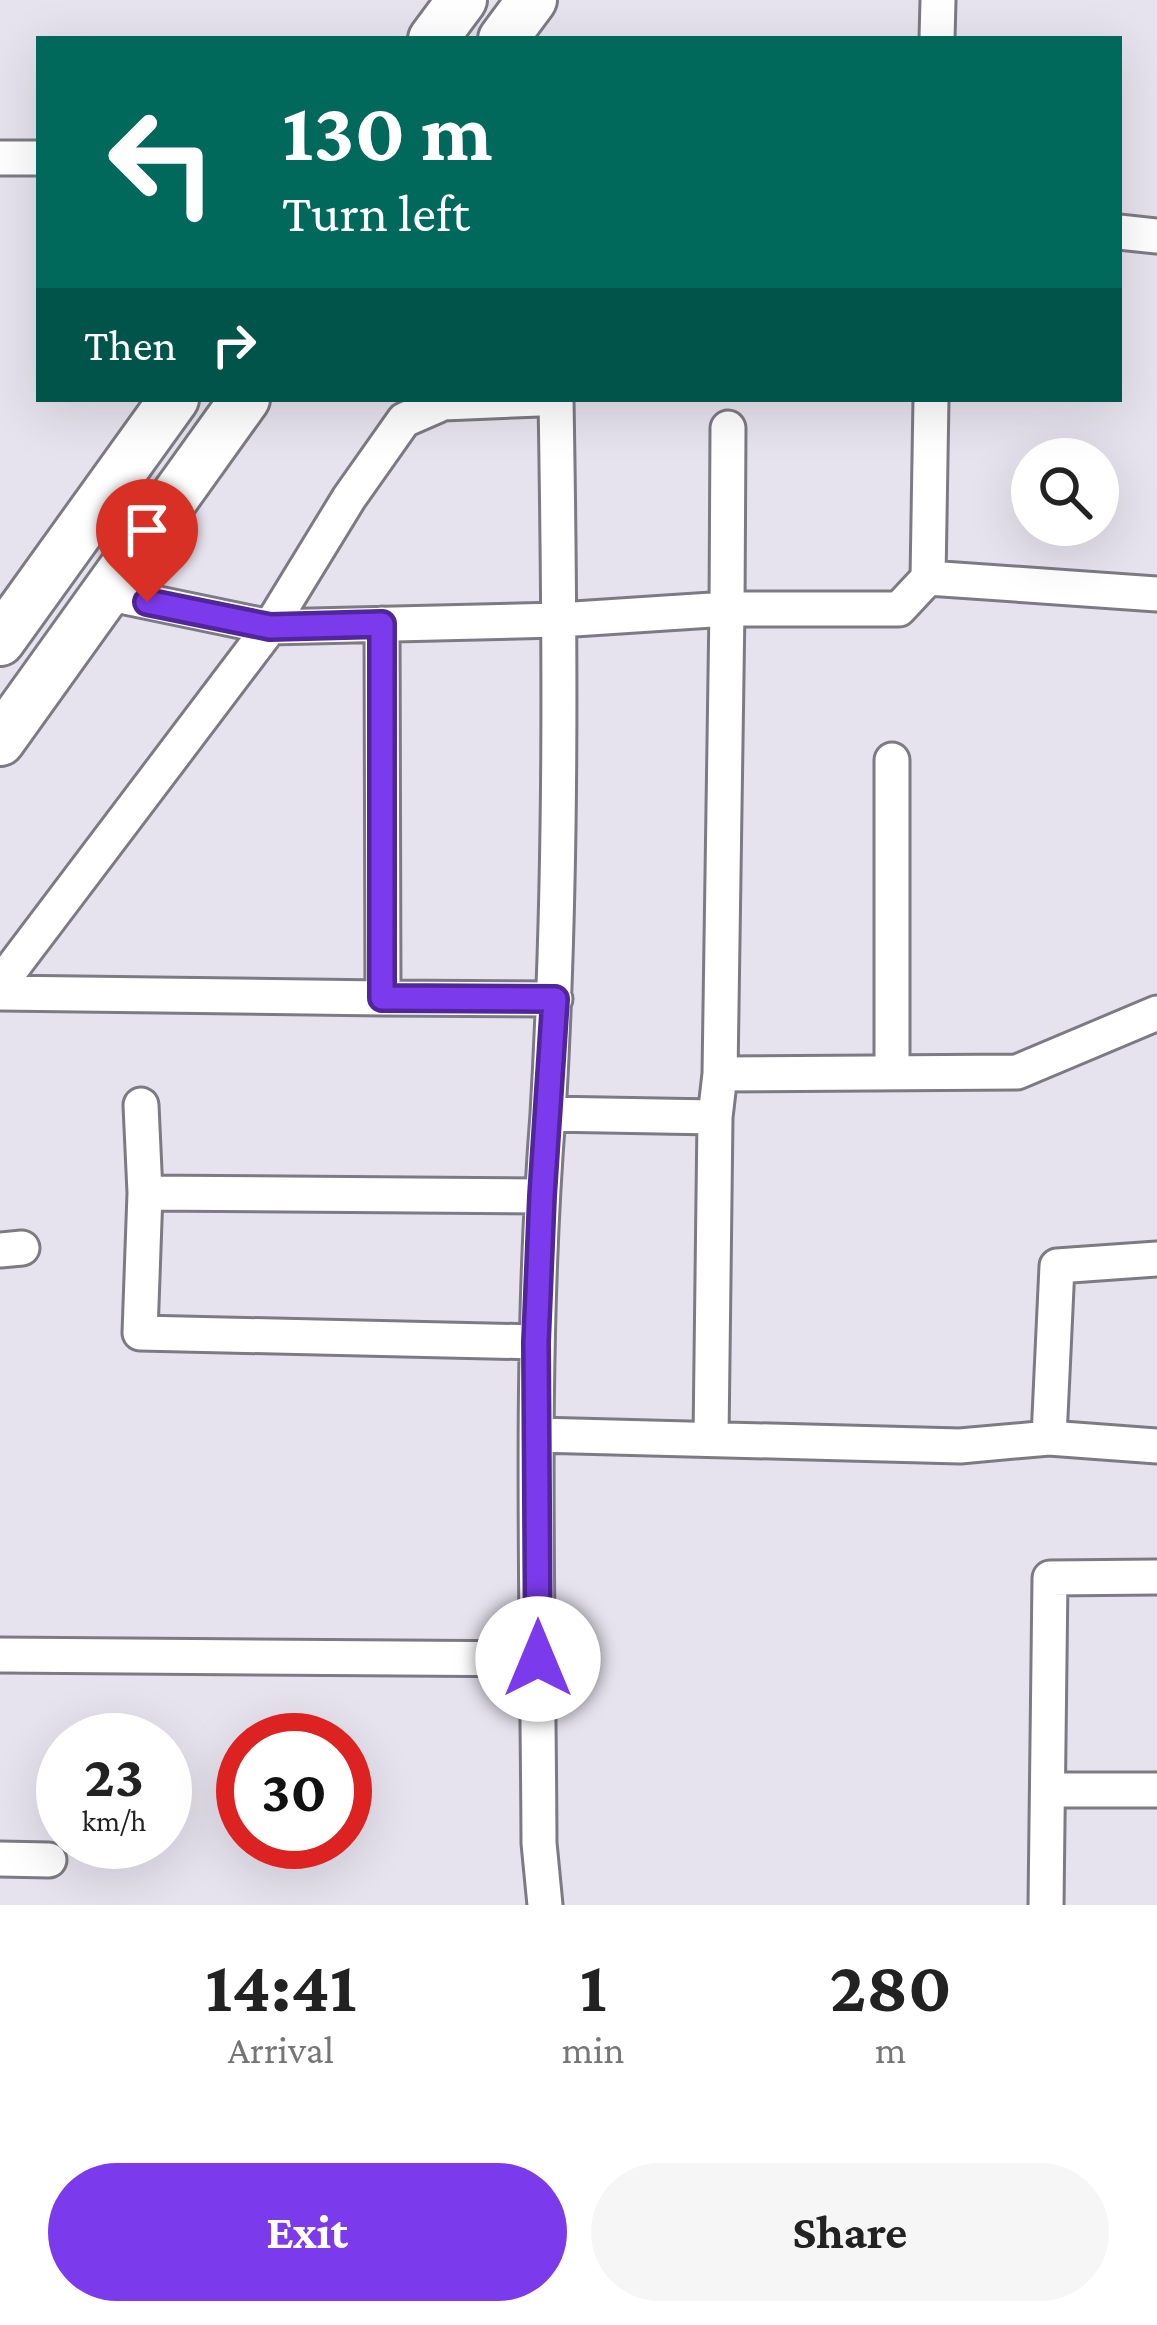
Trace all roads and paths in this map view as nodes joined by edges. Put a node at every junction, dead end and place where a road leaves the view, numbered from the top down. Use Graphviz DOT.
graph roads {
  1 [pos="462,0"];
  2 [pos="532,0"];
  3 [pos="938,0"];
  4 [pos="435,36"];
  5 [pos="505,36"];
  6 [pos="937,36"];
  7 [pos="0,158"];
  8 [pos="36,158"];
  9 [pos="1122,232"];
  10 [pos="1157,236"];
  11 [pos="172,402"];
  12 [pos="243,402"];
  13 [pos="481,402"];
  14 [pos="556,402"];
  15 [pos="931,402"];
  16 [pos="728,428"];
  17 [pos="928,578"];
  18 [pos="106,593"];
  19 [pos="1157,594"];
  20 [pos="727,609"];
  21 [pos="559,620"];
  22 [pos="382,624"];
  23 [pos="270,627"];
  24 [pos="0,641"];
  25 [pos="0,741"];
  26 [pos="892,760"];
  27 [pos="0,989"];
  28 [pos="382,998"];
  29 [pos="555,999"];
  30 [pos="1157,1013"];
  31 [pos="892,1072"];
  32 [pos="719,1074"];
  33 [pos="141,1105"];
  34 [pos="548,1114"];
  35 [pos="715,1117"];
  36 [pos="145,1193"];
  37 [pos="542,1196"];
  38 [pos="1157,1259"];
  39 [pos="536,1342"];
  40 [pos="537,1436"];
  41 [pos="1049,1438"];
  42 [pos="711,1439"];
  43 [pos="1157,1446"];
  44 [pos="1157,1577"];
  45 [pos="0,1655"];
  46 [pos="538,1659"];
  47 [pos="1048,1790"];
  48 [pos="1157,1790"];
  49 [pos="0,1859"];
  50 [pos="36,1860"];
  51 [pos="545,1905"];
  52 [pos="1046,1905"];
  1 -- 4 [label="highway"];
  2 -- 5 [label="highway"];
  3 -- 6 [label="street"];
  7 -- 8 [label="street"];
  9 -- 10 [label="street"];
  11 -- 24 [label="highway"];
  12 -- 18 [label="highway"];
  13 -- 23 [label="street"];
  14 -- 21 [label="street"];
  15 -- 17 [label="street"];
  16 -- 20 [label="street"];
  17 -- 19 [label="street"];
  17 -- 20 [label="street"];
  18 -- 23 [label="street"];
  18 -- 25 [label="highway"];
  20 -- 21 [label="street"];
  20 -- 32 [label="street"];
  21 -- 22 [label="street"];
  21 -- 29 [label="street"];
  22 -- 23 [label="street"];
  22 -- 28 [label="street"];
  23 -- 27 [label="street"];
  26 -- 31 [label="street"];
  27 -- 28 [label="street"];
  28 -- 29 [label="street"];
  29 -- 34 [label="street"];
  30 -- 31 [label="street"];
  31 -- 32 [label="street"];
  32 -- 35 [label="street"];
  33 -- 36 [label="street"];
  34 -- 35 [label="street"];
  34 -- 37 [label="street"];
  35 -- 42 [label="street"];
  36 -- 37 [label="street"];
  36 -- 39 [label="street"];
  37 -- 39 [label="street"];
  38 -- 41 [label="street"];
  39 -- 40 [label="street"];
  40 -- 42 [label="street"];
  40 -- 46 [label="street"];
  41 -- 42 [label="street"];
  41 -- 43 [label="street"];
  44 -- 47 [label="street"];
  45 -- 46 [label="street"];
  46 -- 51 [label="street"];
  47 -- 48 [label="street"];
  47 -- 52 [label="street"];
  49 -- 50 [label="street"];
}
